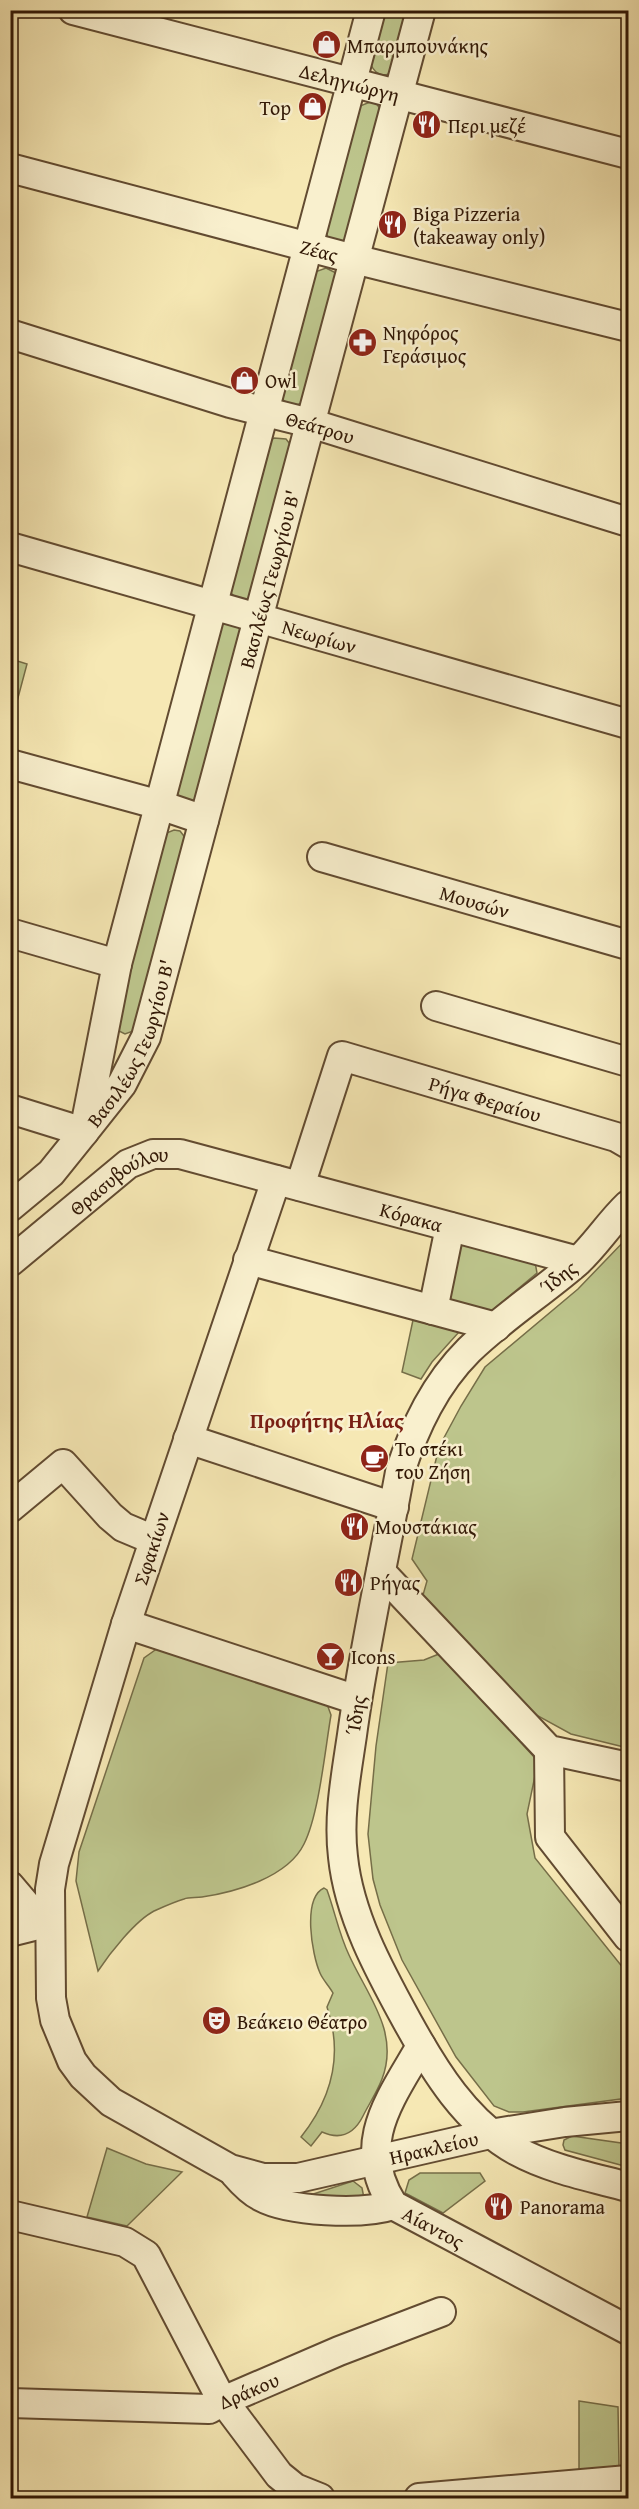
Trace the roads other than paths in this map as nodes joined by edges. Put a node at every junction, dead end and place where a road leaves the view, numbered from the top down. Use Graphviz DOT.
graph roads {
  1 [pos="73,10"];
  2 [pos="371,10"];
  3 [pos="421,10"];
  4 [pos="353,81"];
  5 [pos="399,93"];
  6 [pos="628,154"];
  7 [pos="10,168"];
  8 [pos="309,246"];
  9 [pos="354,259"];
  10 [pos="628,327"];
  11 [pos="10,334"];
  12 [pos="264,412"];
  13 [pos="310,423"];
  14 [pos="628,522"];
  15 [pos="10,547"];
  16 [pos="213,605"];
  17 [pos="258,617"];
  18 [pos="628,724"];
  19 [pos="10,764"];
  20 [pos="160,805"];
  21 [pos="204,820"];
  22 [pos="321,857"];
  23 [pos="10,933"];
  24 [pos="628,945"];
  25 [pos="117,964"];
  26 [pos="436,1006"];
  27 [pos="342,1056"];
  28 [pos="628,1062"];
  29 [pos="10,1109"];
  30 [pos="84,1132"];
  31 [pos="628,1144"];
  32 [pos="245,1172"];
  33 [pos="288,1183"];
  34 [pos="628,1205"];
  35 [pos="10,1207"];
  36 [pos="450,1227"];
  37 [pos="248,1260"];
  38 [pos="578,1261"];
  39 [pos="10,1262"];
  40 [pos="433,1310"];
  41 [pos="496,1327"];
  42 [pos="188,1439"];
  43 [pos="394,1507"];
  44 [pos="10,1508"];
  45 [pos="154,1540"];
  46 [pos="381,1572"];
  47 [pos="126,1624"];
  48 [pos="357,1700"];
  49 [pos="549,1750"];
  50 [pos="628,1767"];
  51 [pos="10,1886"];
  52 [pos="50,1922"];
  53 [pos="10,1932"];
  54 [pos="628,1937"];
  55 [pos="421,2046"];
  56 [pos="628,2116"];
  57 [pos="490,2134"];
  58 [pos="375,2161"];
  59 [pos="230,2169"];
  60 [pos="628,2187"];
  61 [pos="393,2205"];
  62 [pos="10,2215"];
  63 [pos="441,2312"];
  64 [pos="628,2330"];
  65 [pos="223,2401"];
  66 [pos="10,2403"];
  67 [pos="628,2480"];
  68 [pos="320,2499"];
  69 [pos="419,2499"];
  1 -- 4 [label="street, Δεληγιώργη"];
  2 -- 4 [label="street, Βασιλέως Γεωργίου Β'"];
  3 -- 5 [label="street, Βασιλέως Γεωργίου Β'"];
  4 -- 5 [label="street, Δεληγιώργη"];
  4 -- 8 [label="street, Βασιλέως Γεωργίου Β'"];
  5 -- 6 [label="street, Δεληγιώργη"];
  5 -- 9 [label="street, Βασιλέως Γεωργίου Β'"];
  7 -- 8 [label="street, Ζέας"];
  8 -- 9 [label="street, Ζέας"];
  8 -- 12 [label="street, Βασιλέως Γεωργίου Β'"];
  9 -- 10 [label="street, Ζέας"];
  9 -- 13 [label="street, Βασιλέως Γεωργίου Β'"];
  11 -- 12 [label="street, Θεάτρου"];
  12 -- 13 [label="street, Θεάτρου"];
  12 -- 16 [label="street, Βασιλέως Γεωργίου Β'"];
  13 -- 14 [label="street, Θεάτρου"];
  13 -- 17 [label="street, Βασιλέως Γεωργίου Β'"];
  15 -- 16 [label="street, Νεωρίων"];
  16 -- 17 [label="street, Νεωρίων"];
  16 -- 20 [label="street, Βασιλέως Γεωργίου Β'"];
  17 -- 18 [label="street, Νεωρίων"];
  17 -- 21 [label="street, Βασιλέως Γεωργίου Β'"];
  19 -- 20 [label="street"];
  20 -- 21 [label="street"];
  20 -- 25 [label="street, Βασιλέως Γεωργίου Β'"];
  21 -- 30 [label="street, Βασιλέως Γεωργίου Β'"];
  22 -- 24 [label="street, Μουσών"];
  23 -- 25 [label="street"];
  25 -- 30 [label="street, Βασιλέως Γεωργίου Β'"];
  26 -- 28 [label="street"];
  27 -- 31 [label="street, Ρήγα Φεραίου"];
  27 -- 33 [label="street, Σφακίων"];
  29 -- 30 [label="street"];
  30 -- 35 [label="street, Βασιλέως Γεωργίου Β'"];
  32 -- 33 [label="street, Κόρακα"];
  32 -- 39 [label="street, Θρασυβούλου"];
  33 -- 36 [label="street, Κόρακα"];
  33 -- 37 [label="street, Σφακίων"];
  34 -- 38 [label="street, Ίδης"];
  36 -- 38 [label="street, Κόρακα"];
  36 -- 40 [label="street"];
  37 -- 40 [label="street"];
  37 -- 42 [label="street, Σφακίων"];
  38 -- 41 [label="street, Ίδης"];
  40 -- 41 [label="street"];
  41 -- 43 [label="street, Ίδης"];
  42 -- 43 [label="street"];
  42 -- 45 [label="street, Σφακίων"];
  43 -- 46 [label="street, Ίδης"];
  44 -- 45 [label="street"];
  45 -- 47 [label="street, Σφακίων"];
  46 -- 48 [label="street, Ίδης"];
  46 -- 49 [label="street"];
  47 -- 48 [label="street"];
  47 -- 52 [label="street, Σφακίων"];
  48 -- 55 [label="street, Ίδης"];
  49 -- 50 [label="street"];
  49 -- 54 [label="street"];
  51 -- 52 [label="street"];
  52 -- 53 [label="street"];
  52 -- 59 [label="street, Ηρακλείου"];
  55 -- 57 [label="street, Ίδης"];
  55 -- 58 [label="street, Αίαντος"];
  56 -- 57 [label="street"];
  57 -- 58 [label="street, Ηρακλείου"];
  57 -- 60 [label="street, Ηρακλείου"];
  58 -- 59 [label="street, Ηρακλείου"];
  58 -- 61 [label="street, Αίαντος"];
  59 -- 61 [label="street, Ηρακλείου"];
  61 -- 64 [label="street, Αίαντος"];
  62 -- 65 [label="street"];
  63 -- 65 [label="street, Δράκου"];
  65 -- 66 [label="street, Δράκου"];
  65 -- 68 [label="street"];
  67 -- 69 [label="street"];
}
